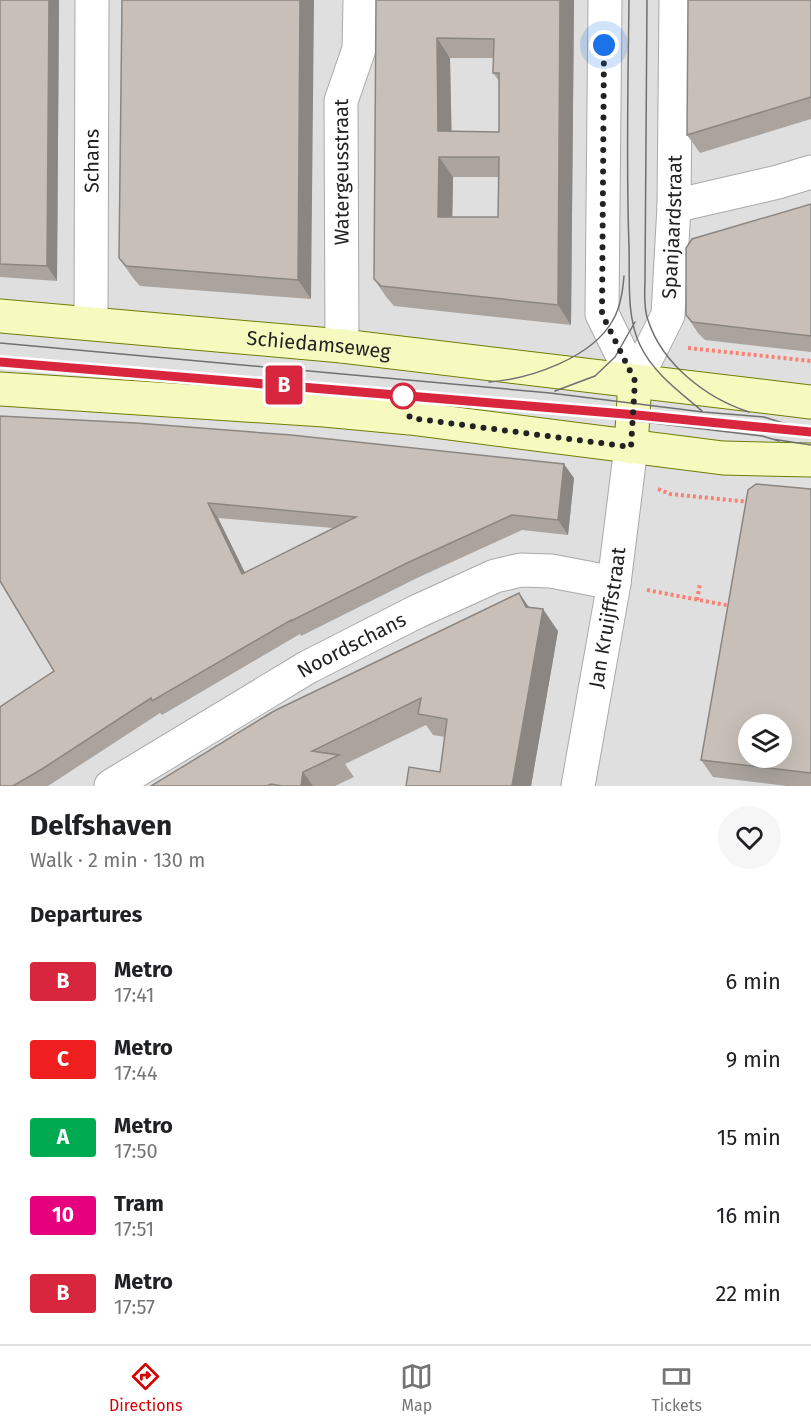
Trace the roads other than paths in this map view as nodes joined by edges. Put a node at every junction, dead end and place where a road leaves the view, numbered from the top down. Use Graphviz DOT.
graph roads {
  1 [pos="92,0"];
  2 [pos="360,0"];
  3 [pos="605,0"];
  4 [pos="676,0"];
  5 [pos="811,172"];
  6 [pos="674,207"];
  7 [pos="0,316"];
  8 [pos="91,323"];
  9 [pos="342,346"];
  10 [pos="635,381"];
  11 [pos="0,389"];
  12 [pos="811,402"];
  13 [pos="631,447"];
  14 [pos="811,460"];
  15 [pos="614,583"];
  16 [pos="111,786"];
  17 [pos="578,786"];
  1 -- 8 [label="street, Schans"];
  2 -- 9 [label="street, Watergeusstraat"];
  3 -- 10 [label="street"];
  4 -- 6 [label="street, Spanjaardstraat"];
  5 -- 6 [label="street"];
  6 -- 10 [label="street, Spanjaardstraat"];
  7 -- 8 [label="street, Schiedamseweg"];
  8 -- 9 [label="street, Schiedamseweg"];
  9 -- 10 [label="street, Schiedamseweg"];
  10 -- 12 [label="street, Schiedamseweg"];
  10 -- 13 [label="street"];
  11 -- 13 [label="street"];
  13 -- 14 [label="street"];
  13 -- 15 [label="street, Jan Kruijffstraat"];
  15 -- 16 [label="street, Noordschans"];
  15 -- 17 [label="street, Jan Kruijffstraat"];
}
